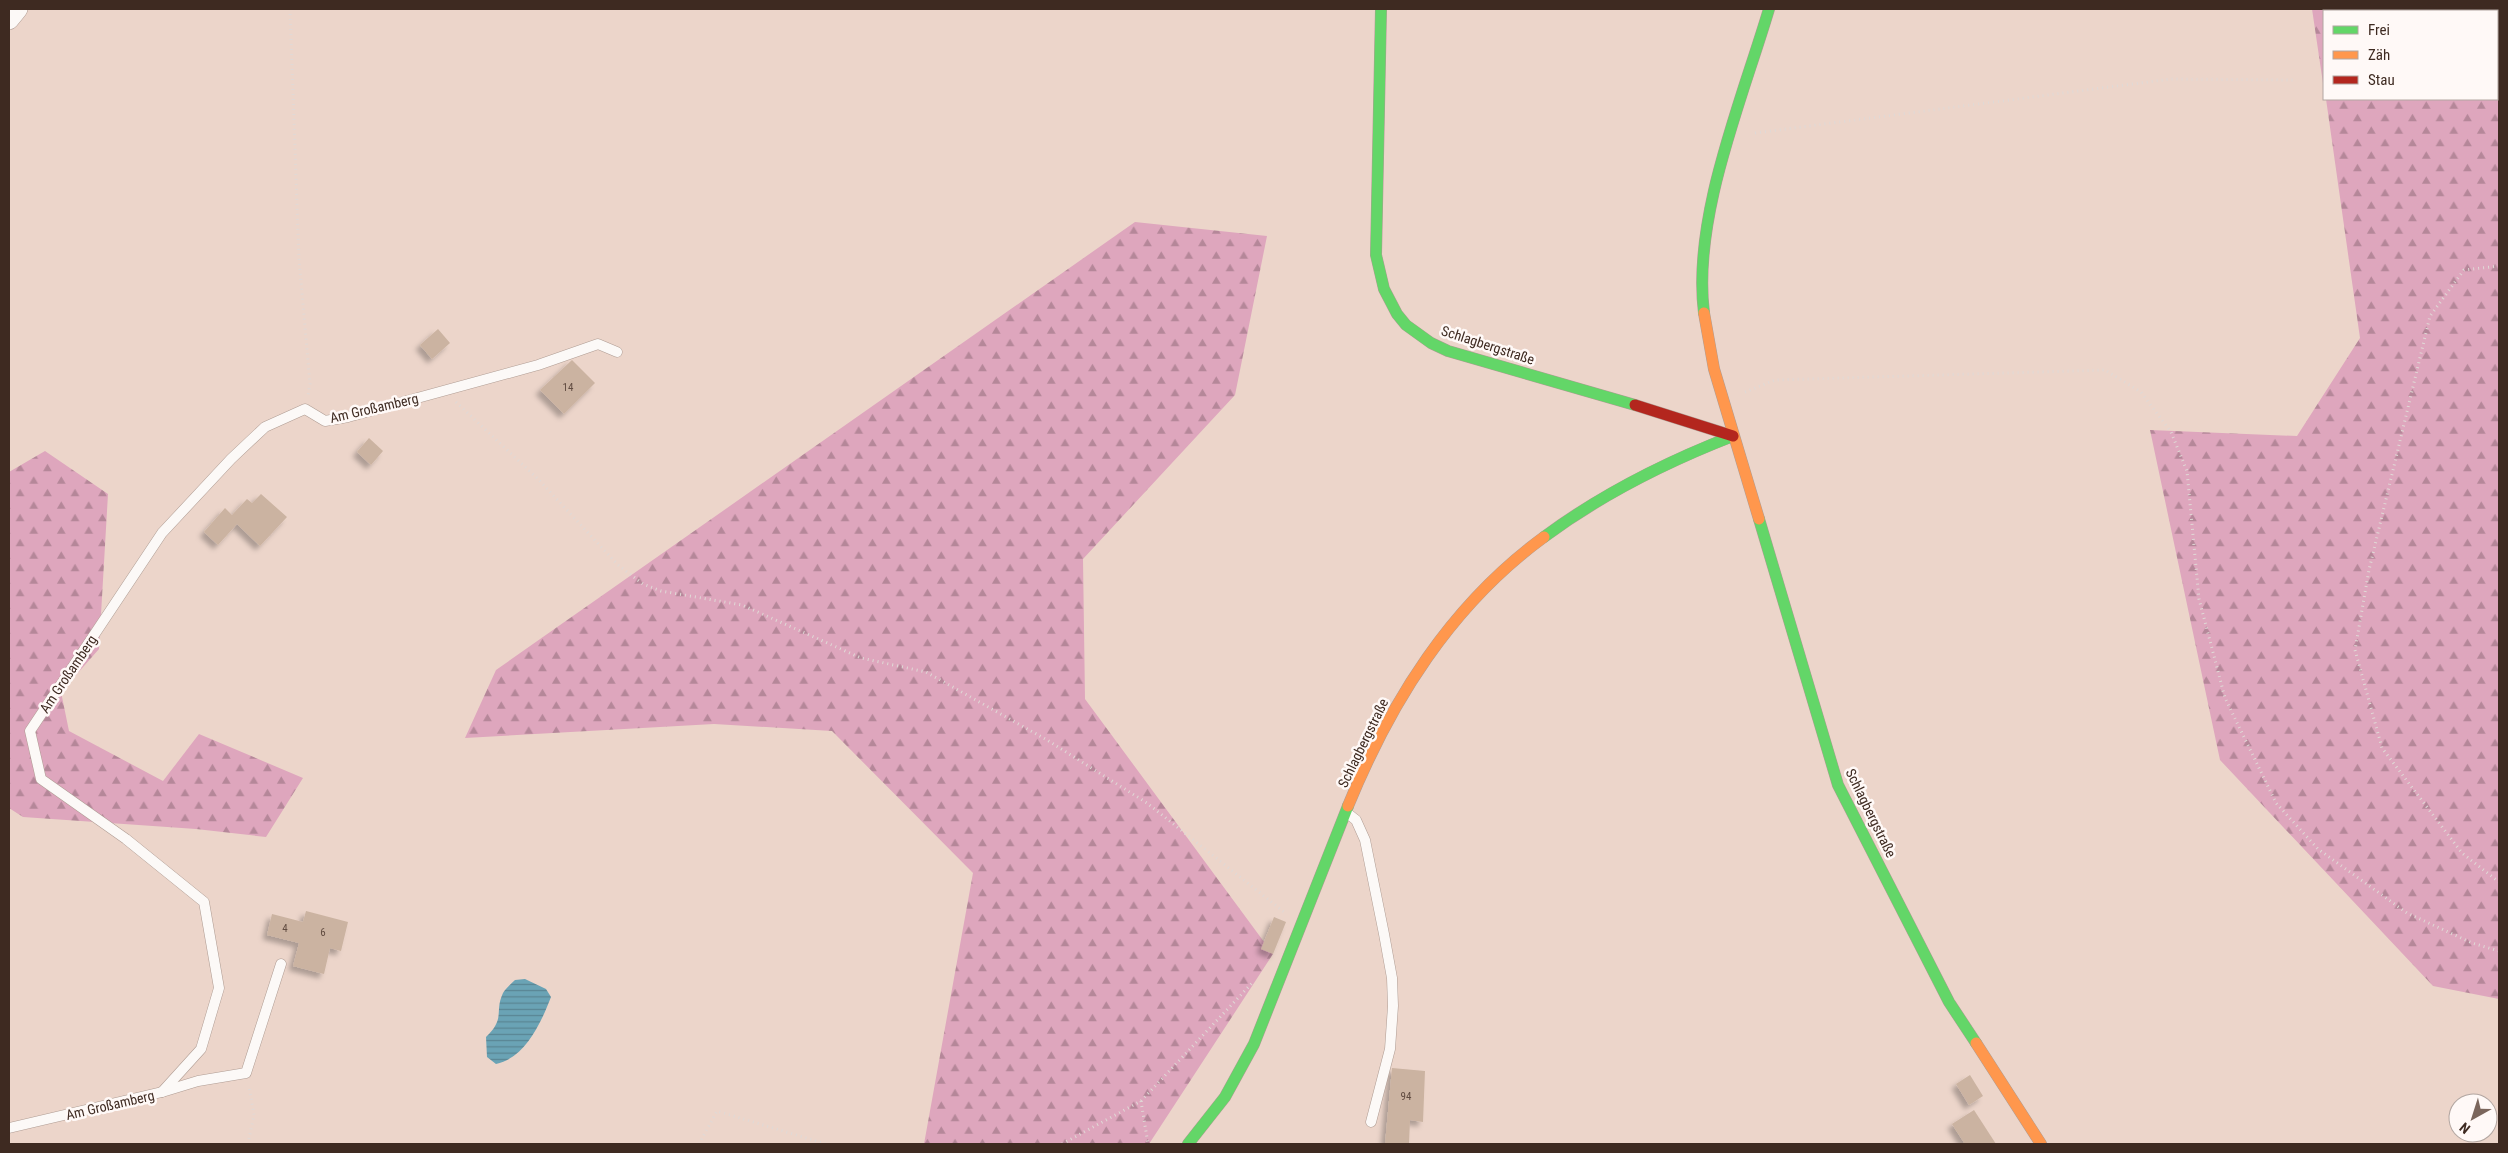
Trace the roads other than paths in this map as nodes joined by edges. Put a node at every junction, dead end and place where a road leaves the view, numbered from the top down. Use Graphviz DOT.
graph roads {
  1 [pos="18,9"];
  2 [pos="1381,9"];
  3 [pos="1769,9"];
  4 [pos="9,20"];
  5 [pos="617,352"];
  6 [pos="1733,436"];
  7 [pos="1346,812"];
  8 [pos="281,964"];
  9 [pos="162,1092"];
  10 [pos="1371,1122"];
  11 [pos="9,1128"];
  12 [pos="1188,1144"];
  13 [pos="2041,1144"];
  1 -- 4 [label="street"];
  2 -- 6 [label="street, Schlagbergstraße"];
  3 -- 6 [label="street, Schlagbergstraße"];
  5 -- 9 [label="lane, Am Großamberg"];
  6 -- 7 [label="street, Schlagbergstraße"];
  6 -- 13 [label="street, Schlagbergstraße"];
  7 -- 10 [label="lane"];
  7 -- 12 [label="street, Schlagbergstraße"];
  8 -- 9 [label="lane"];
  9 -- 11 [label="lane, Am Großamberg"];
}
